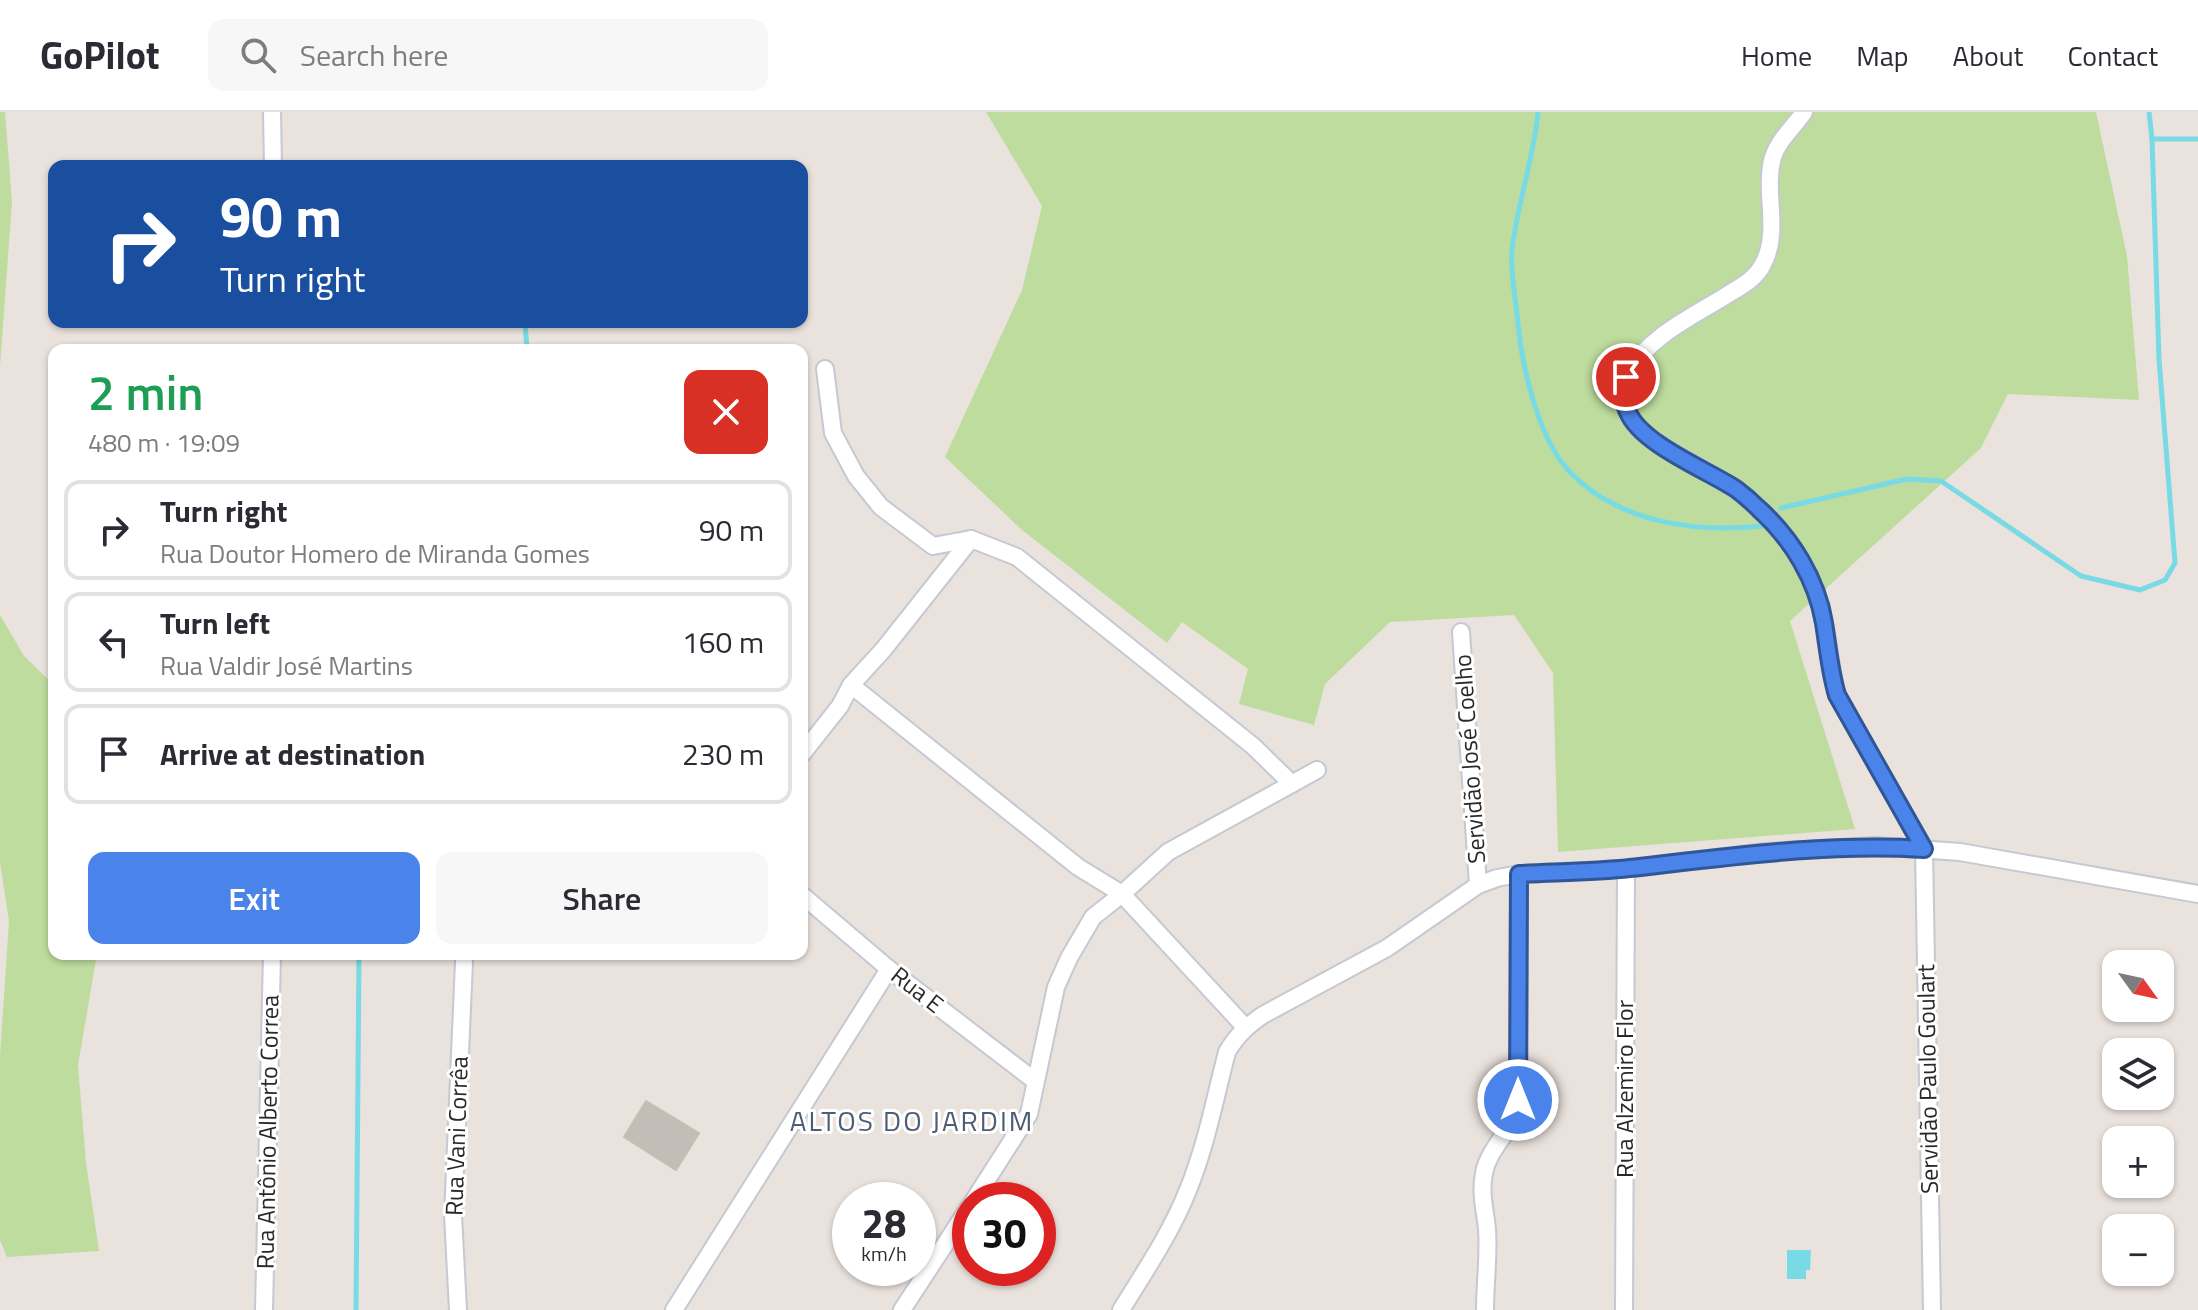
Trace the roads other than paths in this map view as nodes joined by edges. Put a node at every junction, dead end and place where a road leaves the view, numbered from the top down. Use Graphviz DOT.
graph roads {
  1 [pos="272,112"];
  2 [pos="1804,112"];
  3 [pos="273,160"];
  4 [pos="825,369"];
  5 [pos="971,539"];
  6 [pos="1461,632"];
  7 [pos="851,685"];
  8 [pos="808,746"];
  9 [pos="1317,770"];
  10 [pos="1292,784"];
  11 [pos="1924,849"];
  12 [pos="1626,869"];
  13 [pos="1519,874"];
  14 [pos="1478,885"];
  15 [pos="1122,894"];
  16 [pos="2198,894"];
  17 [pos="808,900"];
  18 [pos="272,960"];
  19 [pos="464,962"];
  20 [pos="889,969"];
  21 [pos="1245,1027"];
  22 [pos="1035,1081"];
  23 [pos="986,1182"];
  24 [pos="952,1234"];
  25 [pos="264,1310"];
  26 [pos="458,1310"];
  27 [pos="674,1310"];
  28 [pos="902,1310"];
  29 [pos="1121,1310"];
  30 [pos="1485,1310"];
  31 [pos="1624,1310"];
  32 [pos="1932,1310"];
  1 -- 3 [label="street"];
  2 -- 11 [label="street"];
  4 -- 5 [label="street"];
  5 -- 7 [label="street"];
  5 -- 10 [label="street"];
  6 -- 14 [label="street, Servidão José Coelho"];
  7 -- 8 [label="street"];
  7 -- 15 [label="street"];
  9 -- 10 [label="street"];
  10 -- 15 [label="street"];
  11 -- 12 [label="street"];
  11 -- 16 [label="street"];
  11 -- 32 [label="street, Servidão Paulo Goulart"];
  12 -- 13 [label="street"];
  12 -- 31 [label="street, Rua Alzemiro Flor"];
  13 -- 14 [label="street"];
  13 -- 30 [label="street"];
  14 -- 21 [label="street"];
  15 -- 21 [label="street"];
  15 -- 22 [label="street"];
  17 -- 20 [label="street, Rua E"];
  18 -- 25 [label="street, Rua Antônio Alberto Correa"];
  19 -- 26 [label="street, Rua Vani Corrêa"];
  20 -- 22 [label="street, Rua E"];
  20 -- 27 [label="street"];
  21 -- 29 [label="street"];
  22 -- 23 [label="street"];
  24 -- 28 [label="street"];
}
